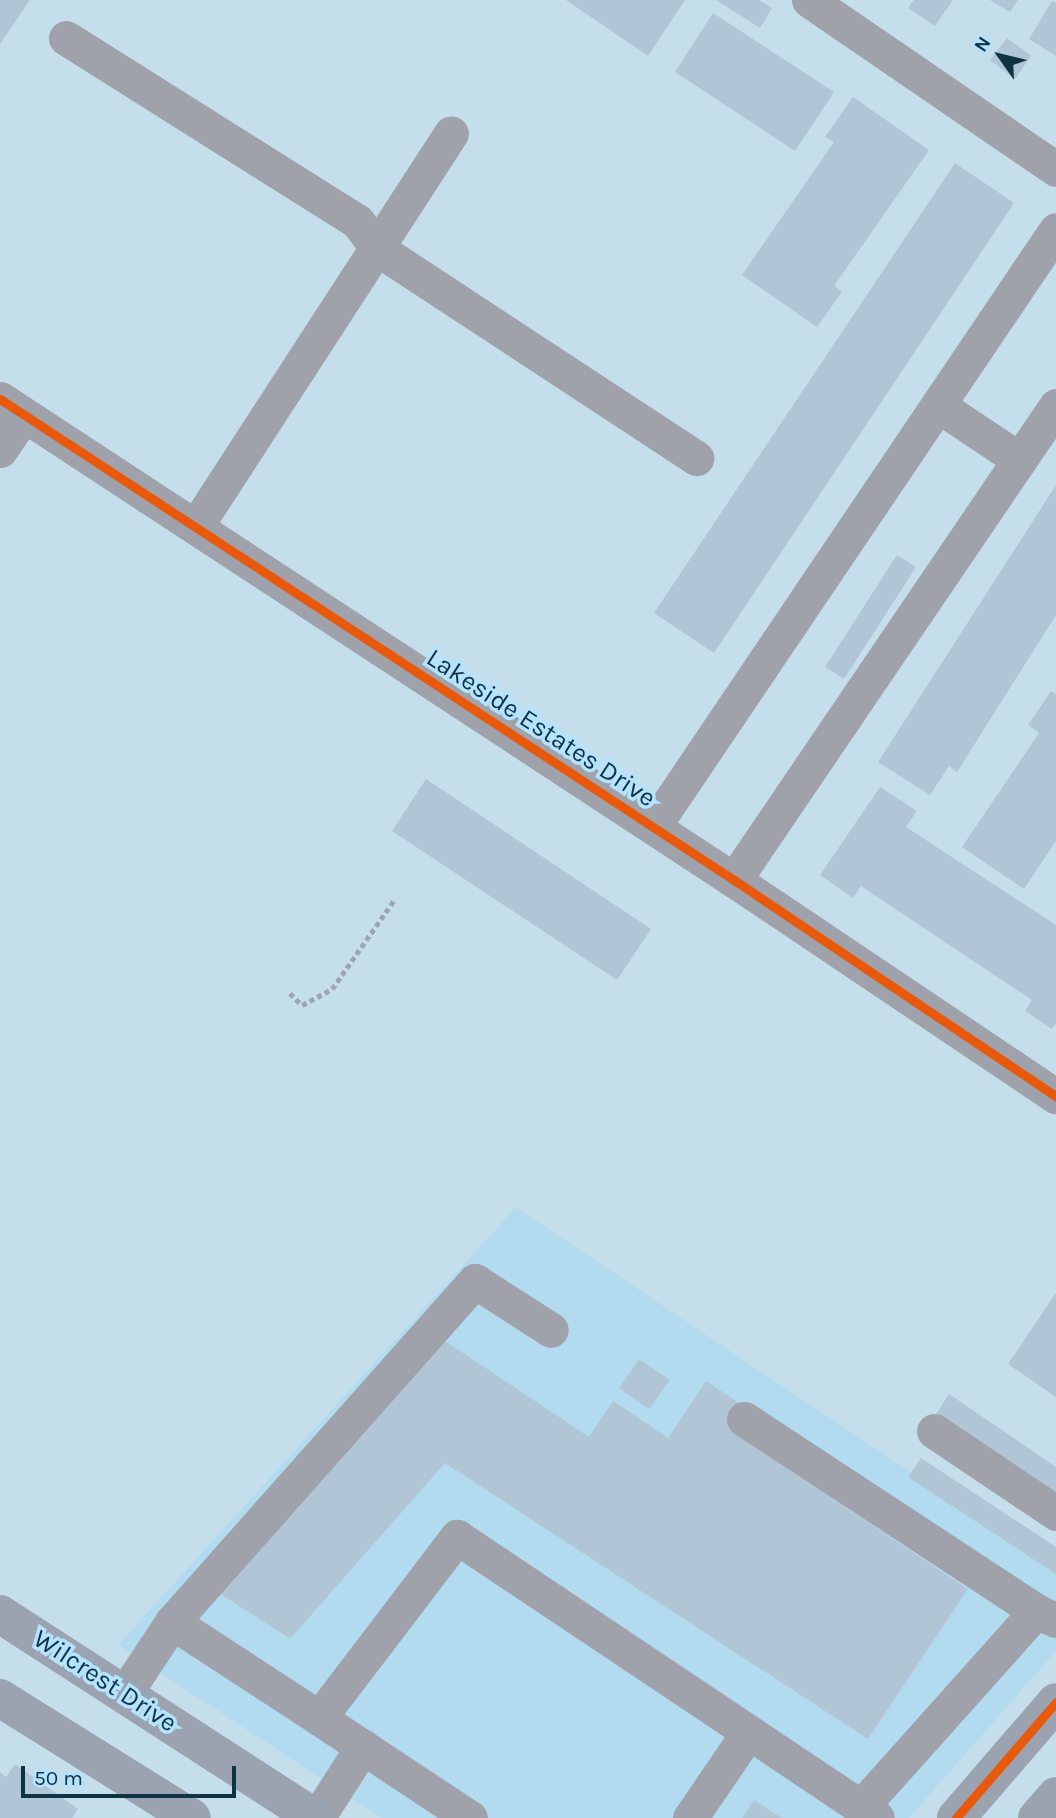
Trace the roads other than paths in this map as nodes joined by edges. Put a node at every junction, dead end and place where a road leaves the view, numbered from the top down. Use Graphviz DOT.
graph roads {
  1 [pos="809,0"];
  2 [pos="66,38"];
  3 [pos="452,134"];
  4 [pos="1056,169"];
  5 [pos="1056,230"];
  6 [pos="378,249"];
  7 [pos="939,406"];
  8 [pos="1056,406"];
  9 [pos="12,407"];
  10 [pos="0,450"];
  11 [pos="696,458"];
  12 [pos="1020,460"];
  13 [pos="196,526"];
  14 [pos="653,827"];
  15 [pos="734,880"];
  16 [pos="1056,1096"];
  17 [pos="551,1331"];
  18 [pos="744,1419"];
  19 [pos="934,1432"];
  20 [pos="1056,1513"];
  21 [pos="0,1614"];
  22 [pos="1046,1616"];
  23 [pos="172,1622"];
  24 [pos="125,1693"];
  25 [pos="0,1698"];
  26 [pos="1056,1702"];
  27 [pos="319,1718"];
  28 [pos="748,1733"];
  29 [pos="363,1746"];
  30 [pos="1056,1796"];
  31 [pos="870,1814"];
  32 [pos="192,1818"];
  33 [pos="316,1818"];
  34 [pos="470,1818"];
  35 [pos="690,1818"];
  36 [pos="956,1818"];
  37 [pos="1037,1818"];
  1 -- 4 [label="street"];
  2 -- 6 [label="street"];
  3 -- 6 [label="street"];
  5 -- 7 [label="street"];
  6 -- 11 [label="street"];
  6 -- 13 [label="street"];
  7 -- 12 [label="street"];
  7 -- 14 [label="street"];
  8 -- 12 [label="street"];
  9 -- 10 [label="street"];
  9 -- 13 [label="street, Lakeside Estates Drive"];
  12 -- 15 [label="street"];
  13 -- 14 [label="street, Lakeside Estates Drive"];
  14 -- 15 [label="street, Lakeside Estates Drive"];
  15 -- 16 [label="street, Lakeside Estates Drive"];
  17 -- 23 [label="street"];
  18 -- 22 [label="street"];
  19 -- 20 [label="street"];
  21 -- 24 [label="main road, Wilcrest Drive"];
  22 -- 31 [label="street"];
  23 -- 24 [label="street"];
  23 -- 27 [label="street"];
  24 -- 33 [label="main road, Wilcrest Drive"];
  25 -- 32 [label="main road"];
  26 -- 36 [label="main road"];
  27 -- 28 [label="street"];
  27 -- 29 [label="street"];
  28 -- 31 [label="street"];
  28 -- 35 [label="street"];
  29 -- 33 [label="street"];
  29 -- 34 [label="street"];
  30 -- 37 [label="main road"];
}
